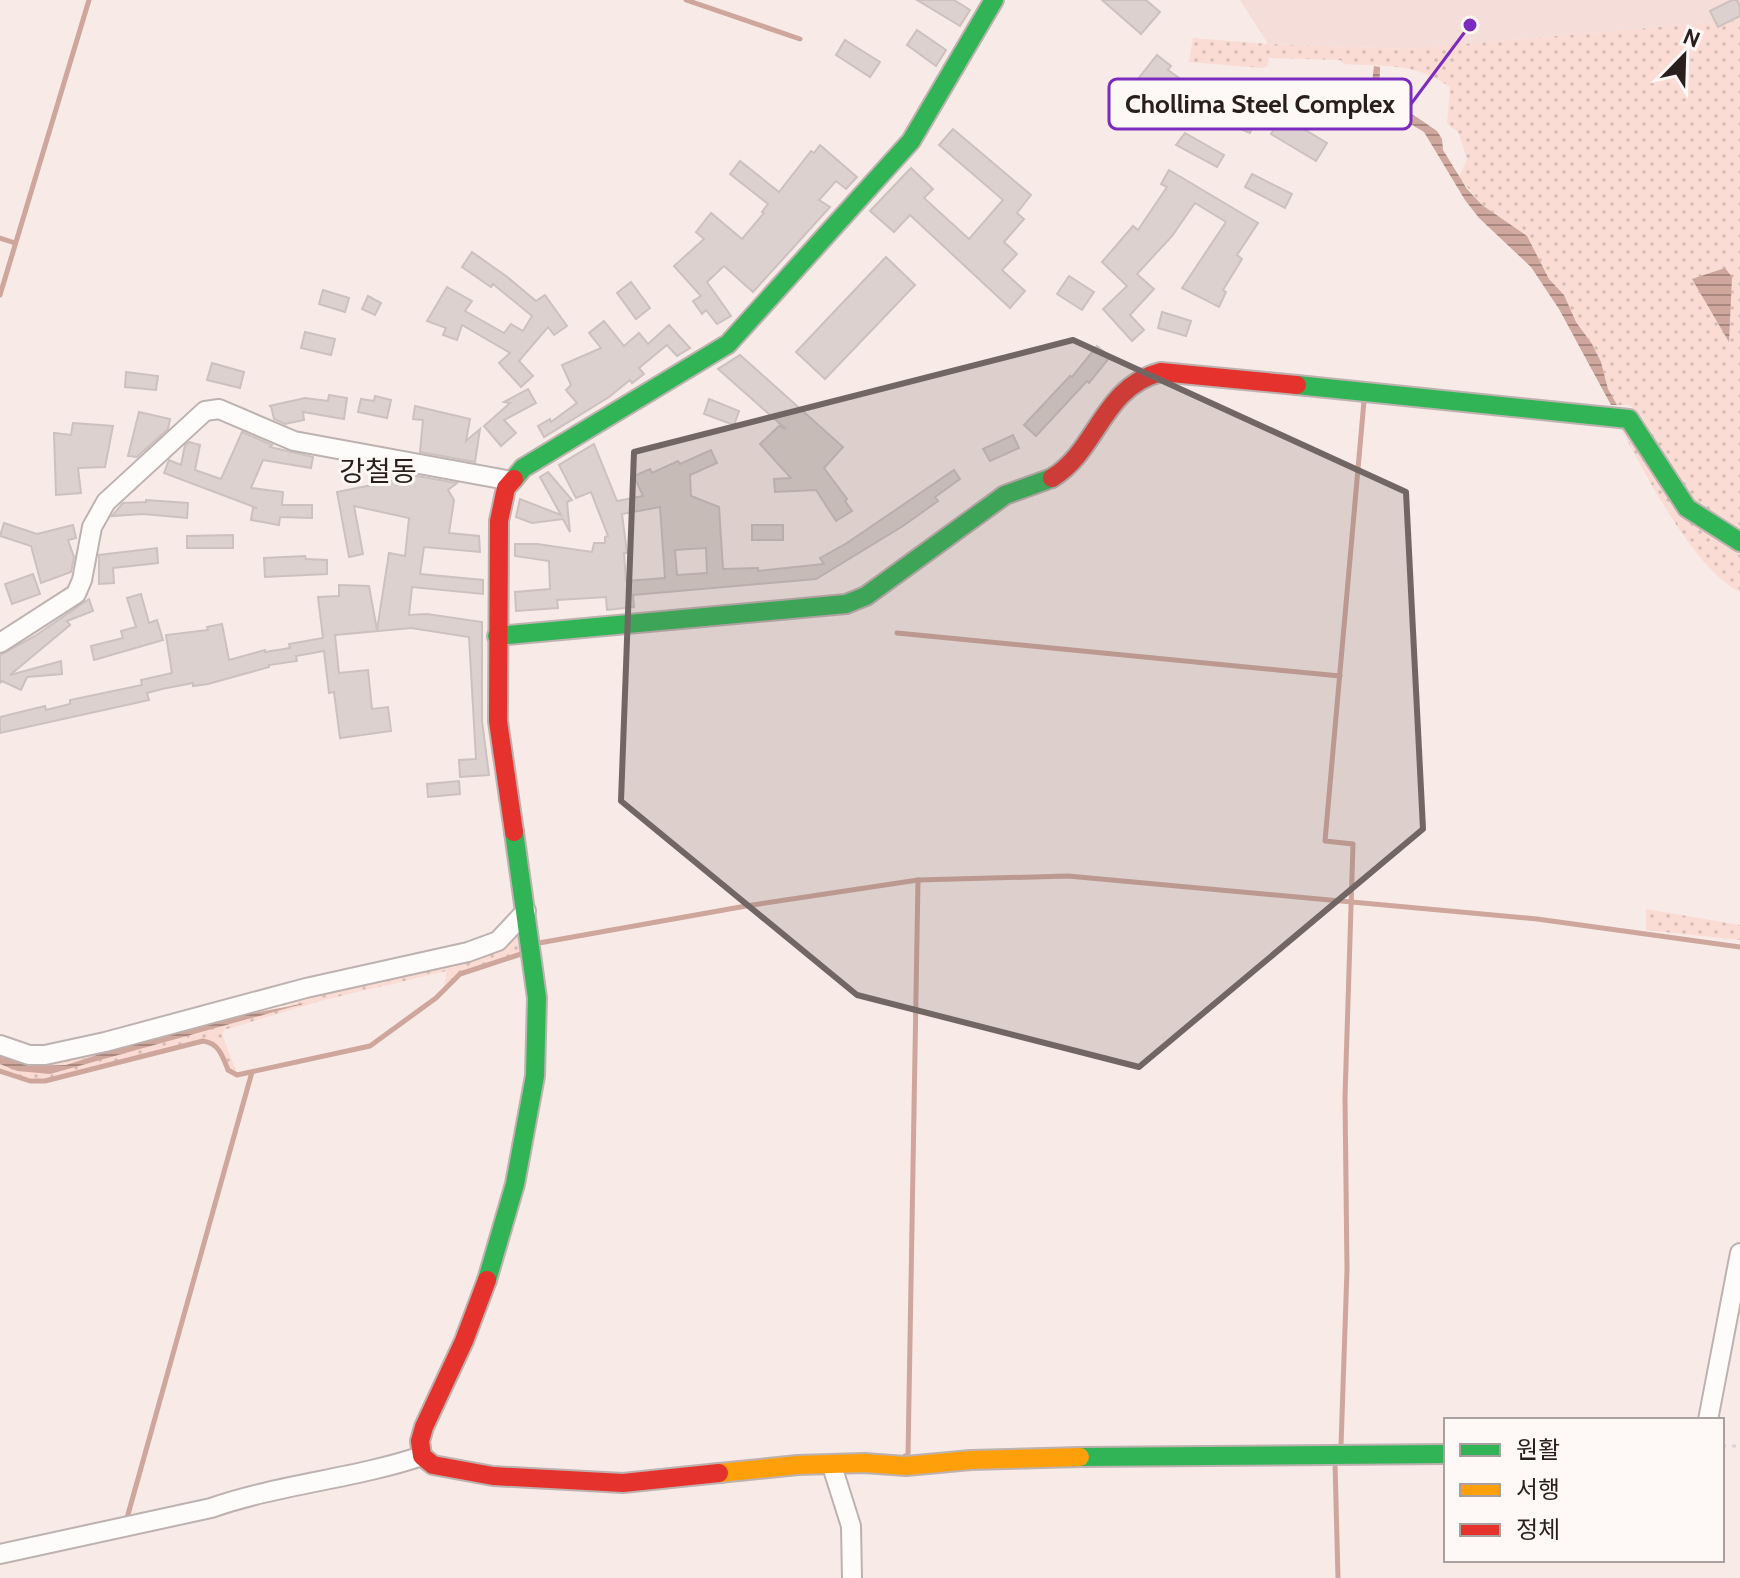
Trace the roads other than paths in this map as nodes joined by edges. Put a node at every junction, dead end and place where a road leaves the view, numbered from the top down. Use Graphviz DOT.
graph roads {
  1 [pos="994,0"];
  2 [pos="512,481"];
  3 [pos="1740,542"];
  4 [pos="497,636"];
  5 [pos="0,643"];
  6 [pos="526,911"];
  7 [pos="0,1045"];
  8 [pos="1740,1253"];
  9 [pos="1708,1418"];
  10 [pos="1444,1454"];
  11 [pos="422,1456"];
  12 [pos="832,1466"];
  13 [pos="0,1554"];
  14 [pos="852,1578"];
  1 -- 2 [label="street"];
  2 -- 4 [label="street"];
  2 -- 5 [label="street"];
  3 -- 4 [label="street"];
  4 -- 6 [label="street"];
  6 -- 7 [label="street"];
  6 -- 11 [label="street"];
  8 -- 9 [label="street"];
  10 -- 12 [label="street"];
  11 -- 12 [label="street"];
  11 -- 13 [label="street"];
  12 -- 14 [label="street"];
}
